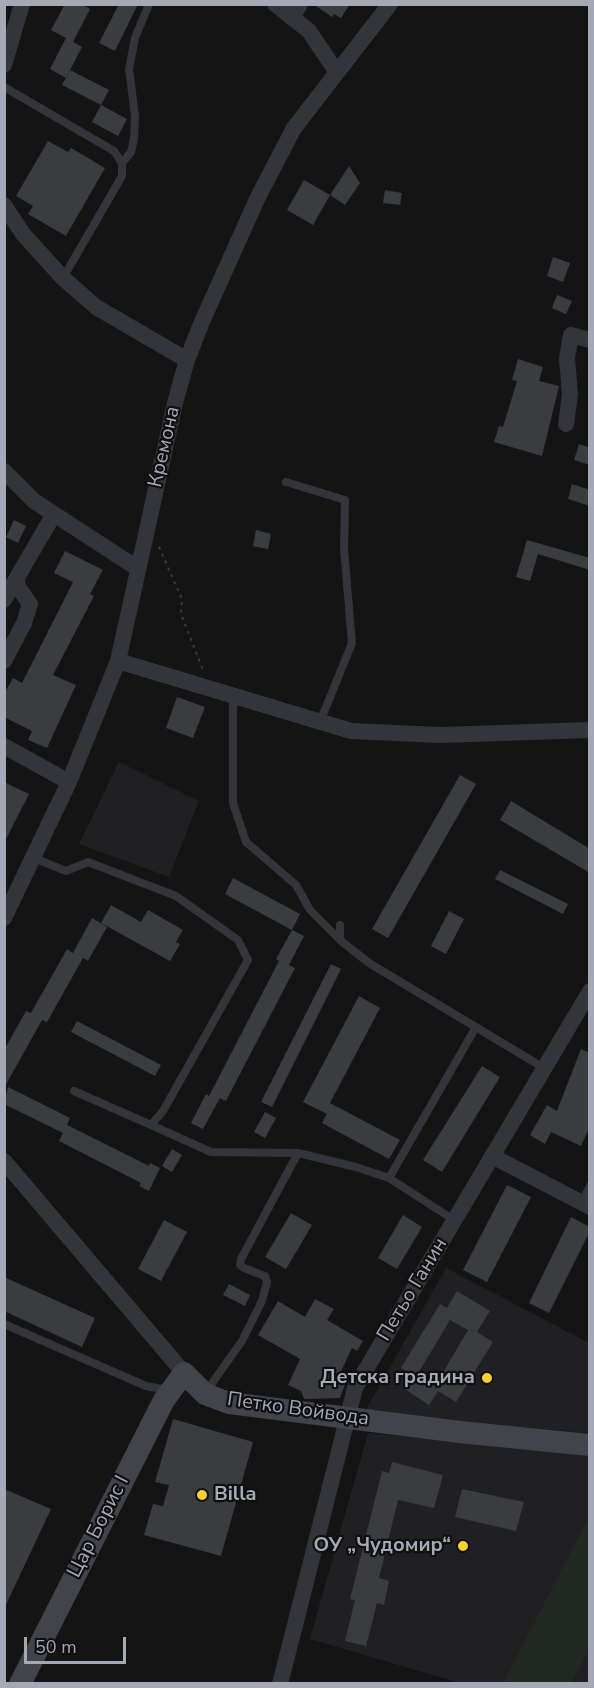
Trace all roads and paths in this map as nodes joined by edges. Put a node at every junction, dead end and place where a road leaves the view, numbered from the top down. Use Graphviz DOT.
graph roads {
  1 [pos="22,4"];
  2 [pos="149,4"];
  3 [pos="275,4"];
  4 [pos="390,4"];
  5 [pos="296,11"];
  6 [pos="4,64"];
  7 [pos="336,71"];
  8 [pos="4,87"];
  9 [pos="122,164"];
  10 [pos="4,205"];
  11 [pos="63,278"];
  12 [pos="590,340"];
  13 [pos="187,360"];
  14 [pos="566,424"];
  15 [pos="4,471"];
  16 [pos="286,482"];
  17 [pos="54,514"];
  18 [pos="148,520"];
  19 [pos="137,568"];
  20 [pos="17,580"];
  21 [pos="4,600"];
  22 [pos="6,655"];
  23 [pos="118,661"];
  24 [pos="211,689"];
  25 [pos="233,696"];
  26 [pos="320,722"];
  27 [pos="590,730"];
  28 [pos="4,746"];
  29 [pos="69,782"];
  30 [pos="34,858"];
  31 [pos="5,918"];
  32 [pos="340,925"];
  33 [pos="340,940"];
  34 [pos="590,991"];
  35 [pos="476,1027"];
  36 [pos="544,1068"];
  37 [pos="74,1091"];
  38 [pos="151,1125"];
  39 [pos="298,1153"];
  40 [pos="492,1156"];
  41 [pos="4,1161"];
  42 [pos="389,1178"];
  43 [pos="590,1186"];
  44 [pos="585,1205"];
  45 [pos="454,1220"];
  46 [pos="4,1324"];
  47 [pos="178,1382"];
  48 [pos="205,1394"];
  49 [pos="346,1416"];
  50 [pos="590,1445"];
  51 [pos="20,1683"];
  52 [pos="280,1683"];
  1 -- 6 [label="street"];
  2 -- 9 [label="lane"];
  3 -- 5 [label="street"];
  4 -- 7 [label="street, Кремона"];
  5 -- 7 [label="street"];
  7 -- 13 [label="street, Кремона"];
  8 -- 9 [label="lane"];
  9 -- 11 [label="lane"];
  10 -- 11 [label="street"];
  11 -- 13 [label="street"];
  12 -- 14 [label="street"];
  13 -- 18 [label="street, Кремона"];
  15 -- 17 [label="street"];
  16 -- 26 [label="lane"];
  17 -- 19 [label="street"];
  17 -- 20 [label="street"];
  18 -- 19 [label="street, Кремона"];
  18 -- 24 [label="path"];
  19 -- 23 [label="street, Кремона"];
  20 -- 21 [label="street"];
  20 -- 22 [label="street"];
  23 -- 24 [label="street"];
  23 -- 29 [label="street, Кремона"];
  24 -- 25 [label="street"];
  25 -- 26 [label="street"];
  25 -- 33 [label="lane"];
  26 -- 27 [label="street"];
  28 -- 29 [label="street"];
  29 -- 30 [label="street, Кремона"];
  30 -- 31 [label="street, Кремона"];
  30 -- 38 [label="lane"];
  32 -- 33 [label="lane"];
  33 -- 35 [label="lane"];
  34 -- 36 [label="street, Петьо Ганин"];
  35 -- 36 [label="lane"];
  35 -- 42 [label="lane"];
  36 -- 40 [label="street, Петьо Ганин"];
  37 -- 38 [label="lane"];
  38 -- 39 [label="lane"];
  39 -- 42 [label="lane"];
  39 -- 48 [label="lane"];
  40 -- 44 [label="street"];
  40 -- 45 [label="street, Петьо Ганин"];
  41 -- 47 [label="street, Петко Войвода"];
  42 -- 45 [label="lane"];
  43 -- 44 [label="lane"];
  45 -- 49 [label="street, Петьо Ганин"];
  46 -- 47 [label="lane"];
  47 -- 48 [label="street, Петко Войвода"];
  47 -- 51 [label="street, Цар Борис I"];
  48 -- 49 [label="street, Петко Войвода"];
  49 -- 50 [label="street, Петко Войвода"];
  49 -- 52 [label="street, Петьо Ганин"];
}
